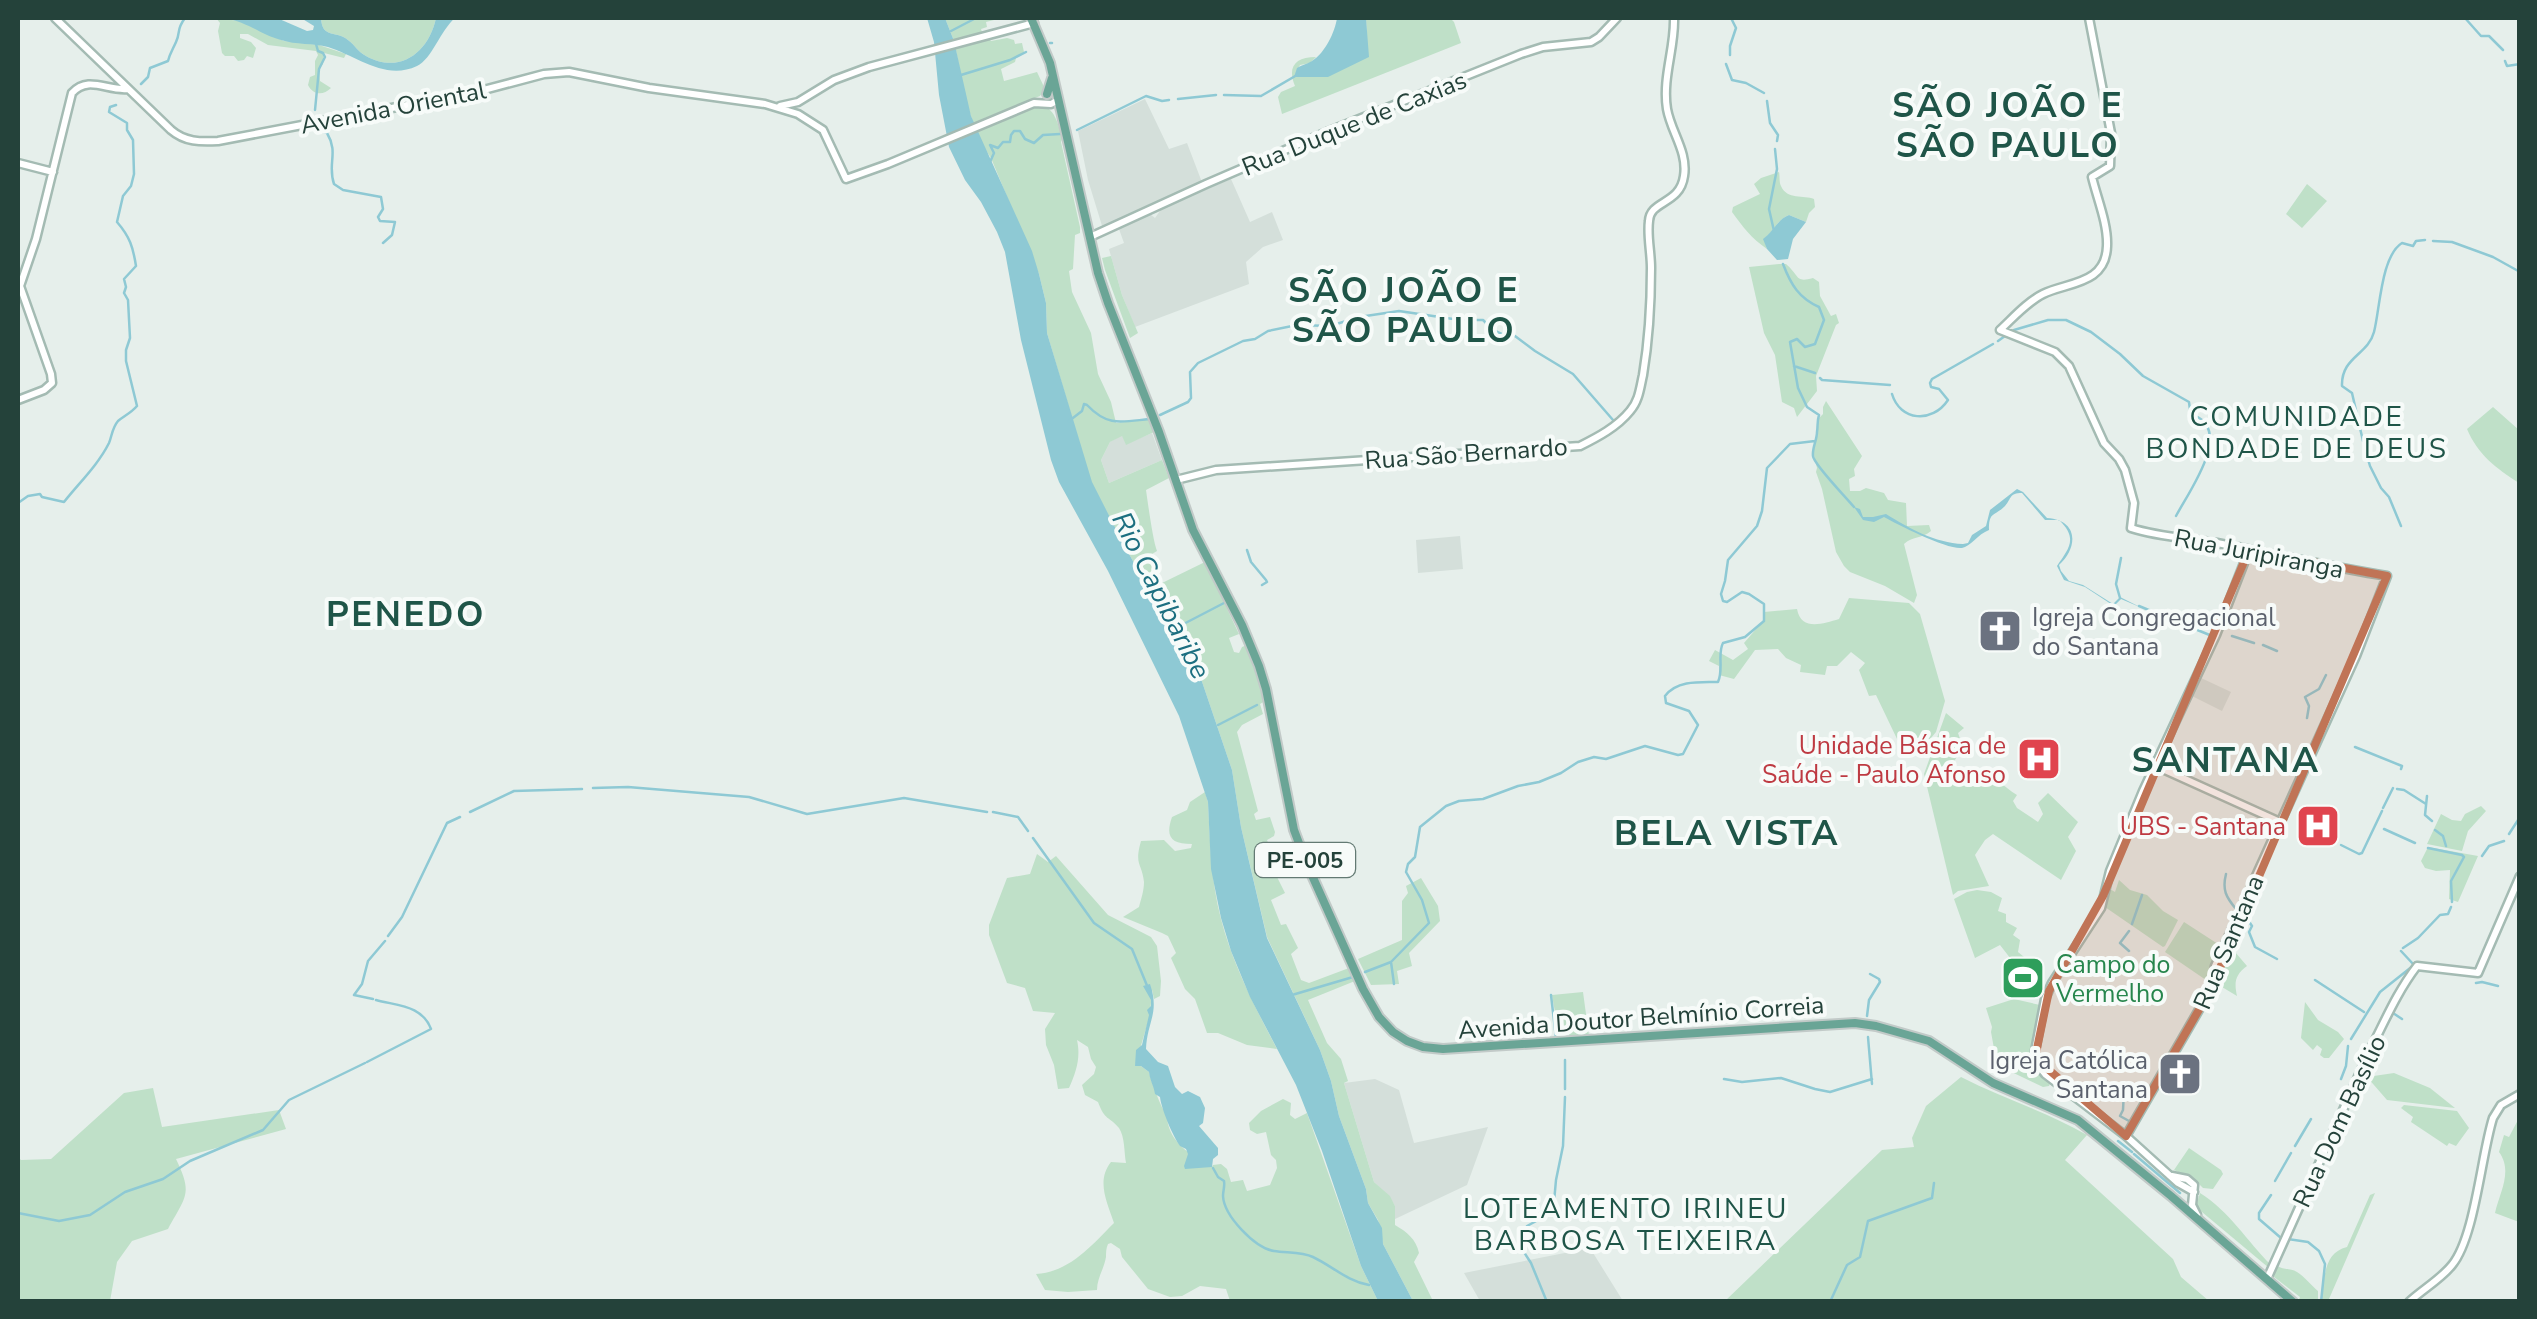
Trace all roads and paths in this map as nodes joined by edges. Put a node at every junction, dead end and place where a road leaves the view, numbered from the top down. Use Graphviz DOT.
graph roads {
  1 [pos="56,18"];
  2 [pos="1616,18"];
  3 [pos="1674,18"];
  4 [pos="2089,18"];
  5 [pos="1033,20"];
  6 [pos="127,89"];
  7 [pos="1053,98"];
  8 [pos="798,102"];
  9 [pos="777,107"];
  10 [pos="798,114"];
  11 [pos="18,162"];
  12 [pos="53,172"];
  13 [pos="1090,237"];
  14 [pos="18,400"];
  15 [pos="1176,480"];
  16 [pos="2249,550"];
  17 [pos="2387,576"];
  18 [pos="2156,766"];
  19 [pos="2280,822"];
  20 [pos="2520,876"];
  21 [pos="2520,1094"];
  22 [pos="2126,1136"];
  23 [pos="2192,1190"];
  24 [pos="2179,1201"];
  25 [pos="2192,1202"];
  26 [pos="2203,1223"];
  27 [pos="2266,1278"];
  28 [pos="2293,1302"];
  29 [pos="2410,1302"];
  1 -- 6 [label="street, Avenida Oriental"];
  2 -- 13 [label="street, Rua Duque de Caxias"];
  3 -- 15 [label="street, Rua São Bernardo"];
  4 -- 16 [label="street, Rua Juripiranga"];
  5 -- 7 [label="main road"];
  5 -- 8 [label="street, Avenida Oriental"];
  6 -- 9 [label="street, Avenida Oriental"];
  6 -- 12 [label="street"];
  7 -- 10 [label="street"];
  7 -- 13 [label="main road, Avenida Doutor Belmínio Correia / PE-005"];
  8 -- 9 [label="street, Avenida Oriental"];
  8 -- 10 [label="street"];
  9 -- 10 [label="street"];
  11 -- 12 [label="street"];
  12 -- 14 [label="street"];
  13 -- 15 [label="main road, Avenida Doutor Belmínio Correia / PE-005"];
  15 -- 24 [label="main road, Avenida Doutor Belmínio Correia / PE-005"];
  16 -- 17 [label="street, Rua Juripiranga"];
  16 -- 18 [label="street"];
  17 -- 19 [label="street, Rua Santana"];
  18 -- 19 [label="street"];
  18 -- 22 [label="street"];
  19 -- 22 [label="street, Rua Santana"];
  20 -- 27 [label="street, Rua Dom Basílio"];
  21 -- 29 [label="street"];
  22 -- 23 [label="street"];
  23 -- 24 [label="street"];
  23 -- 25 [label="street"];
  24 -- 25 [label="street"];
  24 -- 26 [label="main road, PE-005"];
  25 -- 26 [label="street"];
  26 -- 27 [label="main road, PE-005"];
  27 -- 28 [label="main road, PE-005"];
}
